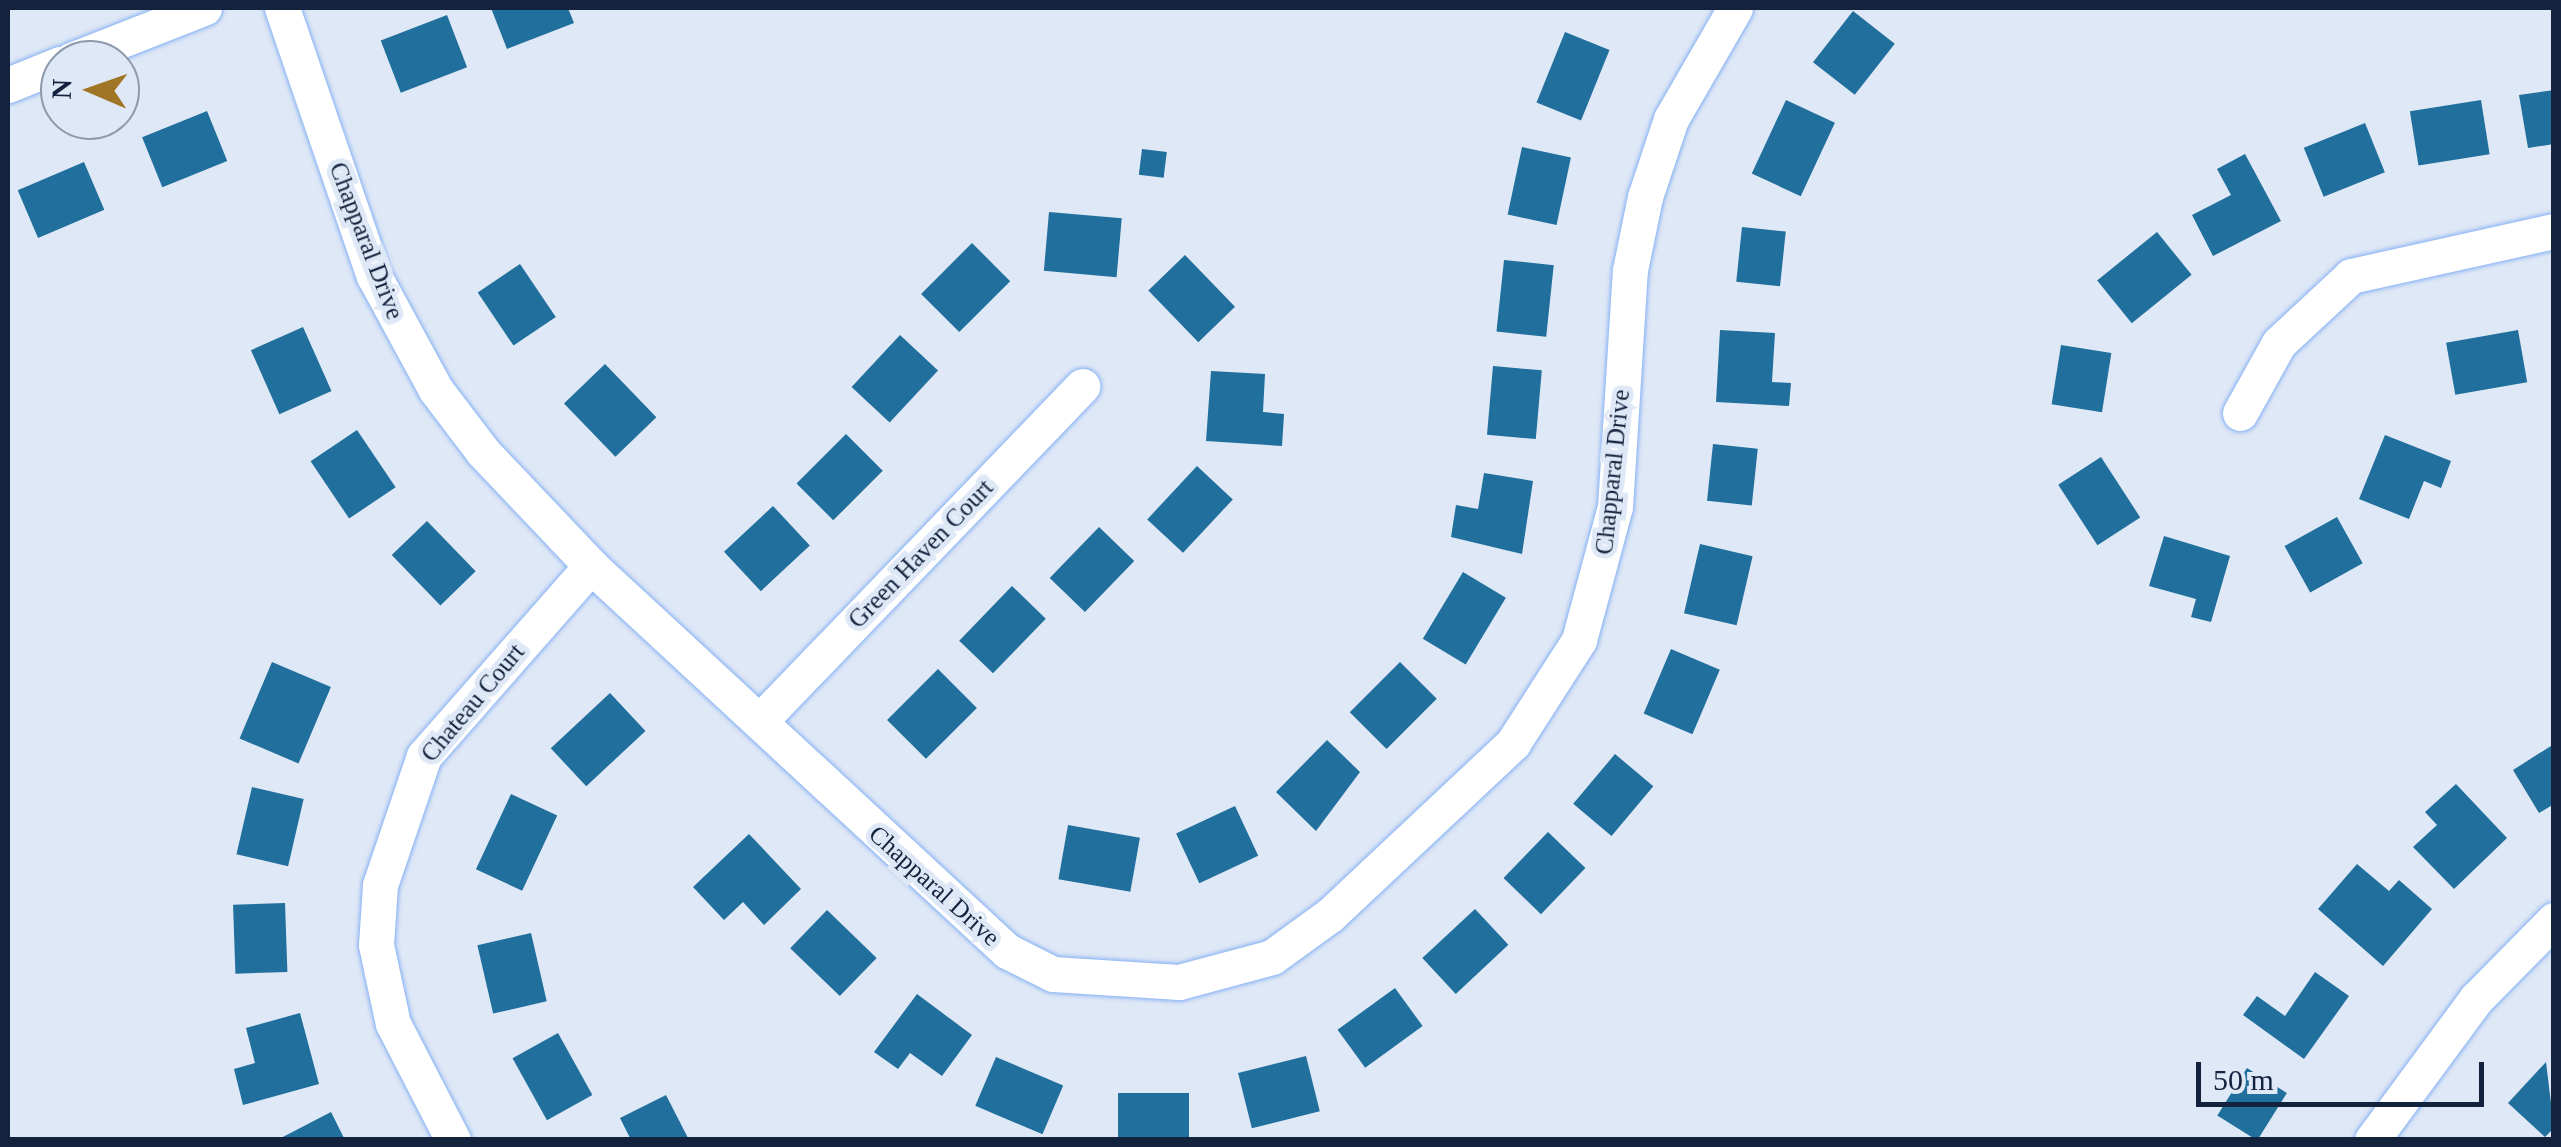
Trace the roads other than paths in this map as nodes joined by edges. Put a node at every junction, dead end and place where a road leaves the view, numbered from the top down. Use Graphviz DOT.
graph roads {
  1 [pos="204,8"];
  2 [pos="282,8"];
  3 [pos="1735,8"];
  4 [pos="122,40"];
  5 [pos="40,72"];
  6 [pos="8,85"];
  7 [pos="2554,232"];
  8 [pos="1082,386"];
  9 [pos="2240,412"];
  10 [pos="591,566"];
  11 [pos="760,721"];
  12 [pos="2554,920"];
  13 [pos="452,1140"];
  14 [pos="2372,1140"];
  1 -- 4 [label="street"];
  2 -- 10 [label="street, Chapparal Drive"];
  3 -- 11 [label="street, Chapparal Drive"];
  5 -- 6 [label="street"];
  7 -- 9 [label="street"];
  8 -- 11 [label="street, Green Haven Court"];
  10 -- 11 [label="street, Chapparal Drive"];
  10 -- 13 [label="street, Chateau Court"];
  12 -- 14 [label="street"];
}
